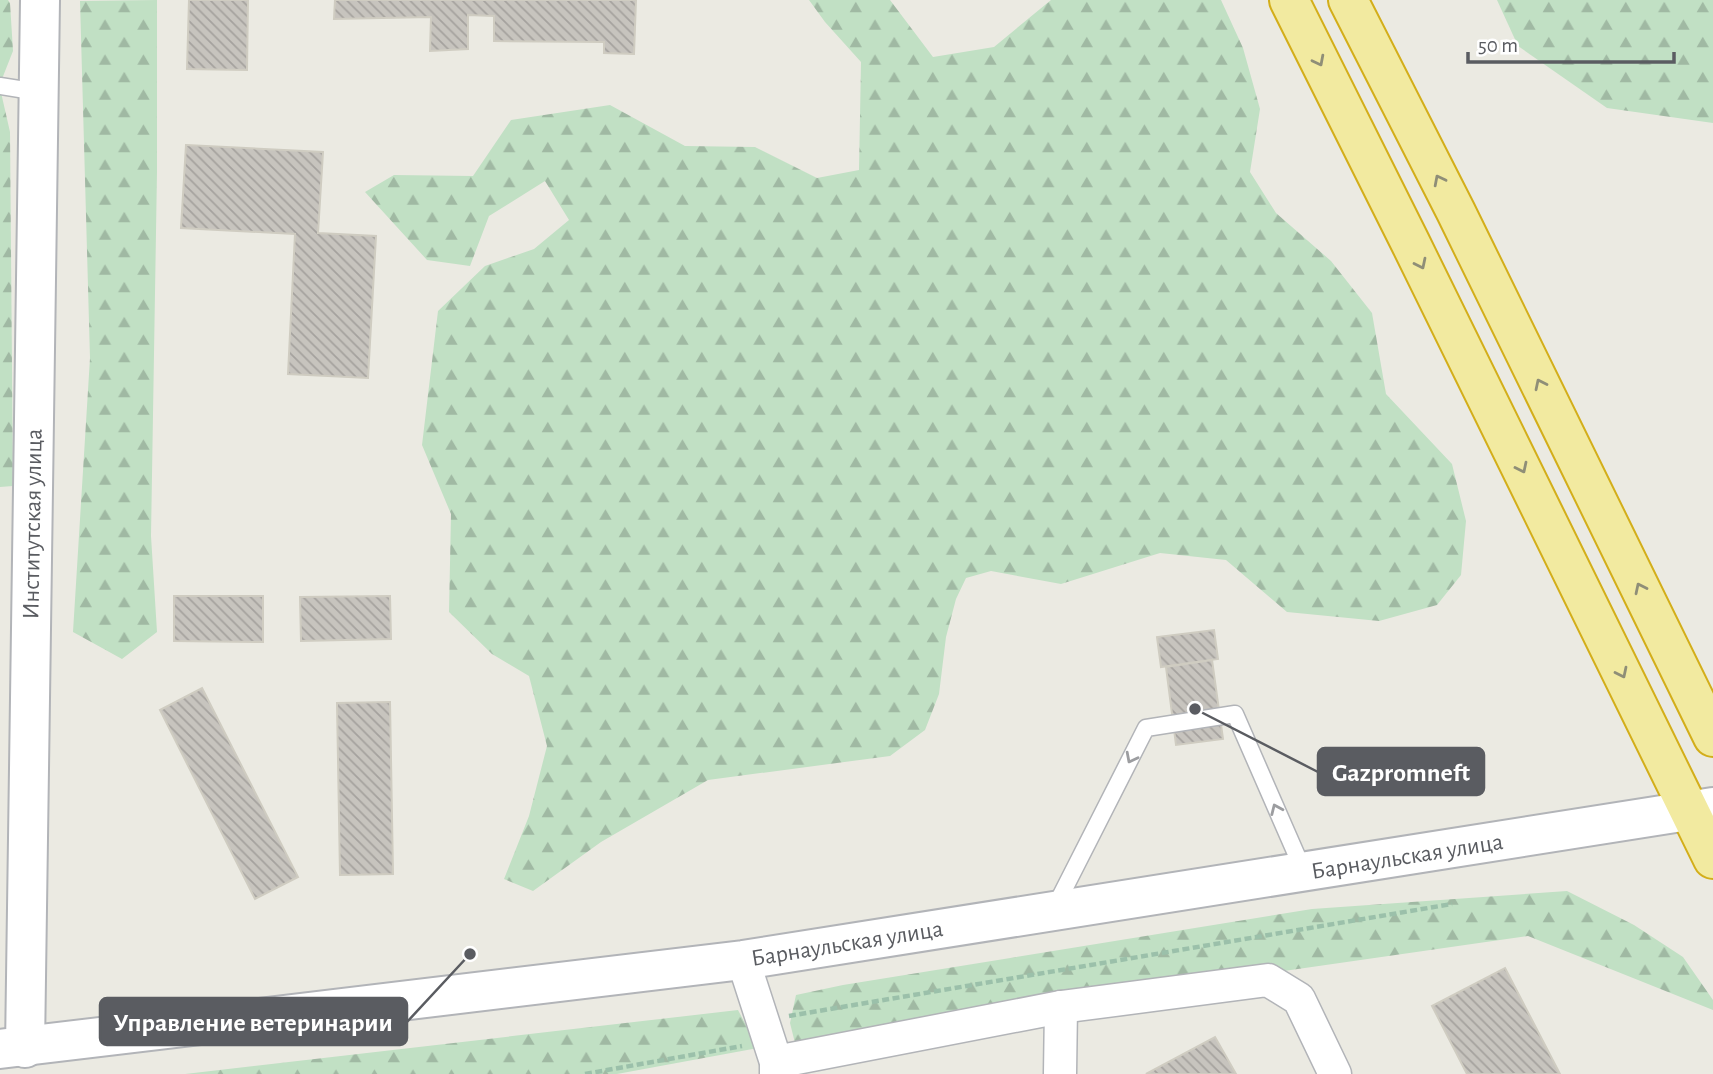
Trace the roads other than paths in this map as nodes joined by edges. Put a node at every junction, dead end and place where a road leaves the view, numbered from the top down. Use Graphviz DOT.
graph roads {
  1 [pos="40,0"];
  2 [pos="1289,0"];
  3 [pos="1348,0"];
  4 [pos="0,86"];
  5 [pos="38,92"];
  6 [pos="1713,737"];
  7 [pos="1702,809"];
  8 [pos="1713,859"];
  9 [pos="1304,872"];
  10 [pos="1054,910"];
  11 [pos="743,960"];
  12 [pos="1061,1006"];
  13 [pos="13,1049"];
  14 [pos="774,1059"];
  15 [pos="1060,1074"];
  16 [pos="1335,1074"];
  1 -- 5 [label="street, Институтская улица"];
  2 -- 7 [label="highway, one-way"];
  6 -- 3 [label="highway, one-way"];
  4 -- 5 [label="lane"];
  5 -- 13 [label="street, Институтская улица"];
  7 -- 8 [label="highway"];
  7 -- 9 [label="street, Барнаульская улица"];
  9 -- 10 [label="street, Барнаульская улица"];
  9 -- 10 [label="lane, one-way"];
  10 -- 11 [label="street, Барнаульская улица"];
  11 -- 13 [label="street, Барнаульская улица"];
  11 -- 14 [label="street"];
  12 -- 14 [label="street"];
  12 -- 15 [label="street"];
  12 -- 16 [label="street"];
}
